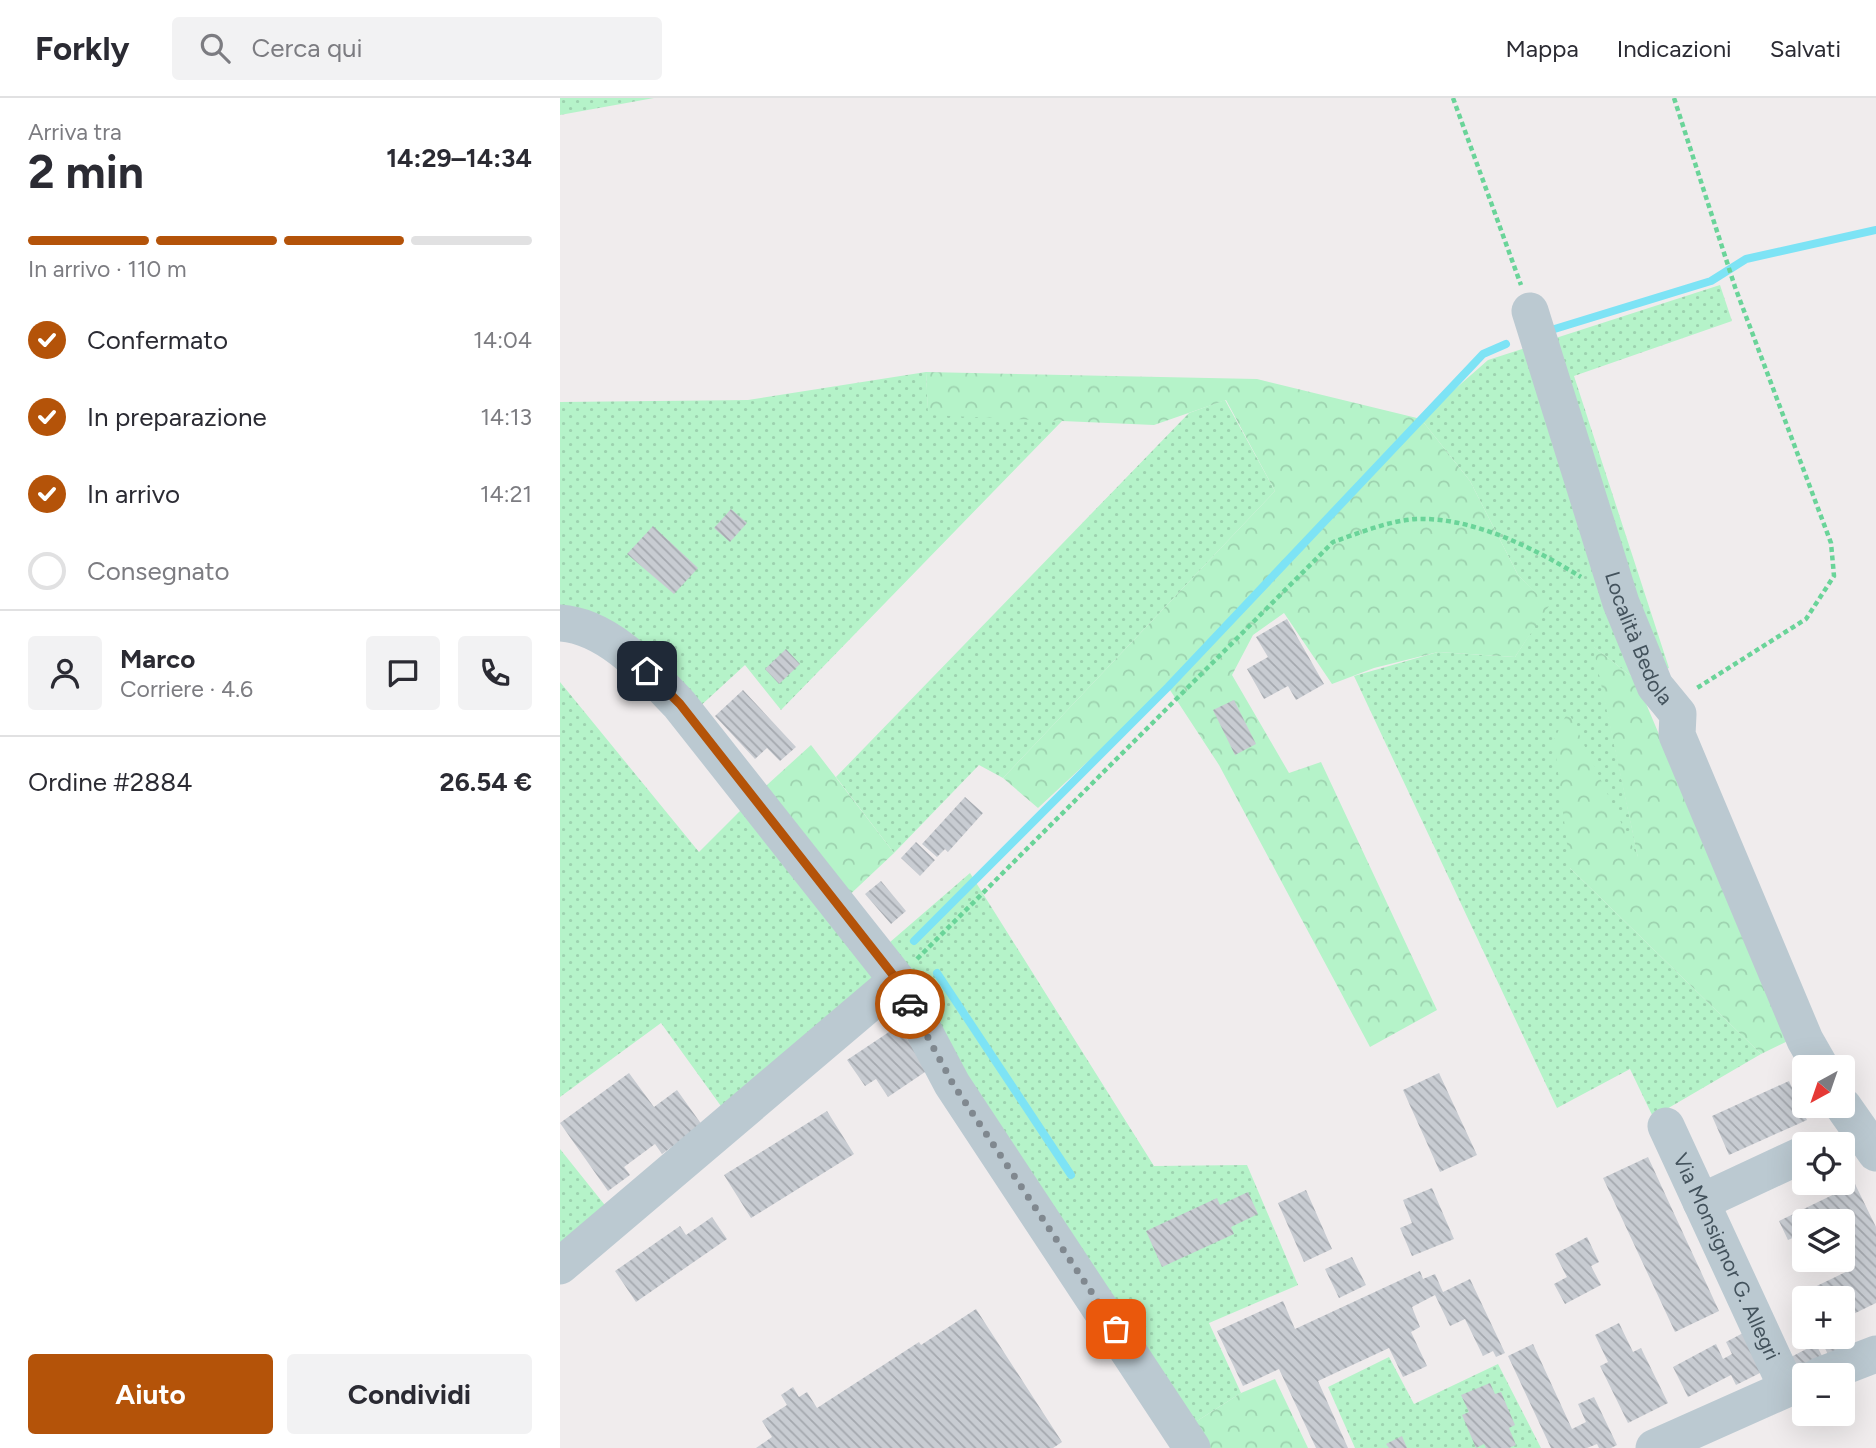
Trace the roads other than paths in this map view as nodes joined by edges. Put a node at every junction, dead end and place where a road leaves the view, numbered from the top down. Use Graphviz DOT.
graph roads {
  1 [pos="1531,311"];
  2 [pos="560,623"];
  3 [pos="897,980"];
  4 [pos="1814,1055"];
  5 [pos="1666,1126"];
  6 [pos="1792,1160"];
  7 [pos="1701,1202"];
  8 [pos="560,1266"];
  9 [pos="1876,1354"];
  10 [pos="1792,1363"];
  11 [pos="1853,1363"];
  12 [pos="1792,1387"];
  13 [pos="1192,1448"];
  14 [pos="1654,1448"];
  1 -- 4 [label="street, Località Bedola"];
  2 -- 3 [label="street"];
  3 -- 8 [label="street"];
  3 -- 13 [label="street"];
  5 -- 7 [label="street, Via Monsignor G. Allegri"];
  6 -- 7 [label="street"];
  7 -- 10 [label="street, Via Monsignor G. Allegri"];
  9 -- 11 [label="street"];
  12 -- 14 [label="street"];
}
